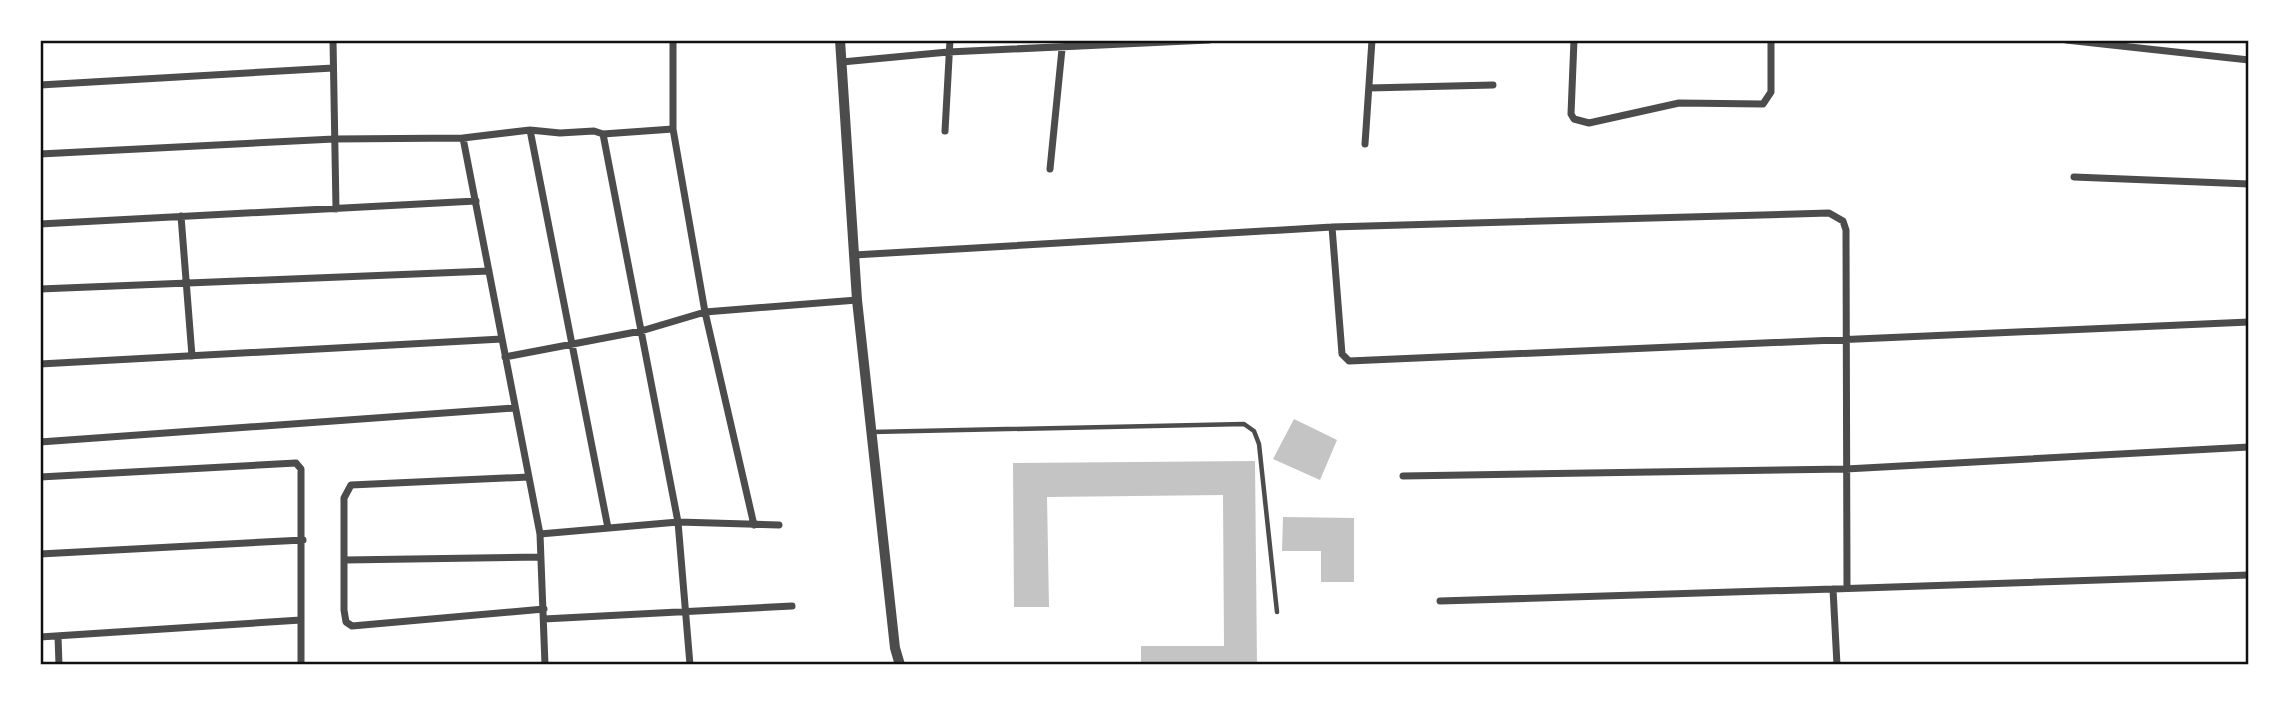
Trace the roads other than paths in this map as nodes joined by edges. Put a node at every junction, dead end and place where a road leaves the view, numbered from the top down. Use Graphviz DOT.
graph roads {
  1 [pos="333,40"];
  2 [pos="673,40"];
  3 [pos="840,40"];
  4 [pos="950,40"];
  5 [pos="1209,40"];
  6 [pos="1372,40"];
  7 [pos="1574,40"];
  8 [pos="1771,40"];
  9 [pos="2066,40"];
  10 [pos="1185,41"];
  11 [pos="1062,49"];
  12 [pos="948,52"];
  13 [pos="2249,60"];
  14 [pos="842,62"];
  15 [pos="333,68"];
  16 [pos="40,85"];
  17 [pos="1493,85"];
  18 [pos="1369,88"];
  19 [pos="673,129"];
  20 [pos="530,130"];
  21 [pos="945,131"];
  22 [pos="603,134"];
  23 [pos="463,138"];
  24 [pos="334,139"];
  25 [pos="1365,144"];
  26 [pos="40,155"];
  27 [pos="1050,169"];
  28 [pos="2074,177"];
  29 [pos="2249,184"];
  30 [pos="476,201"];
  31 [pos="336,209"];
  32 [pos="181,216"];
  33 [pos="40,224"];
  34 [pos="1332,227"];
  35 [pos="854,255"];
  36 [pos="489,271"];
  37 [pos="186,282"];
  38 [pos="40,289"];
  39 [pos="857,300"];
  40 [pos="705,312"];
  41 [pos="2249,322"];
  42 [pos="641,331"];
  43 [pos="502,339"];
  44 [pos="1846,340"];
  45 [pos="571,344"];
  46 [pos="192,356"];
  47 [pos="505,356"];
  48 [pos="40,364"];
  49 [pos="515,408"];
  50 [pos="871,432"];
  51 [pos="40,442"];
  52 [pos="2249,447"];
  53 [pos="1846,469"];
  54 [pos="1403,476"];
  55 [pos="40,477"];
  56 [pos="529,477"];
  57 [pos="678,522"];
  58 [pos="754,525"];
  59 [pos="779,525"];
  60 [pos="608,528"];
  61 [pos="540,534"];
  62 [pos="303,540"];
  63 [pos="40,554"];
  64 [pos="540,557"];
  65 [pos="345,560"];
  66 [pos="2249,575"];
  67 [pos="1847,588"];
  68 [pos="1833,589"];
  69 [pos="1440,601"];
  70 [pos="792,606"];
  71 [pos="544,610"];
  72 [pos="686,612"];
  73 [pos="1276,612"];
  74 [pos="544,619"];
  75 [pos="301,620"];
  76 [pos="58,636"];
  77 [pos="40,637"];
  78 [pos="59,665"];
  79 [pos="301,665"];
  80 [pos="545,665"];
  81 [pos="690,665"];
  82 [pos="900,665"];
  83 [pos="1837,665"];
  1 -- 15 [label="street"];
  2 -- 19 [label="street"];
  3 -- 14 [label="street"];
  4 -- 12 [label="street"];
  5 -- 10 [label="street"];
  6 -- 18 [label="street"];
  7 -- 8 [label="street"];
  9 -- 13 [label="street"];
  10 -- 11 [label="street"];
  11 -- 12 [label="street"];
  11 -- 27 [label="street"];
  12 -- 14 [label="street"];
  12 -- 21 [label="street"];
  14 -- 35 [label="street"];
  15 -- 16 [label="street"];
  15 -- 24 [label="street"];
  17 -- 18 [label="street"];
  18 -- 25 [label="street"];
  19 -- 22 [label="street"];
  19 -- 40 [label="street"];
  20 -- 22 [label="street"];
  20 -- 23 [label="street"];
  20 -- 45 [label="street"];
  22 -- 42 [label="street"];
  23 -- 24 [label="street"];
  23 -- 30 [label="street"];
  24 -- 26 [label="street"];
  24 -- 31 [label="street"];
  28 -- 29 [label="street"];
  30 -- 31 [label="street"];
  30 -- 36 [label="street"];
  31 -- 32 [label="street"];
  32 -- 33 [label="street"];
  32 -- 37 [label="street"];
  34 -- 35 [label="street"];
  34 -- 44 [label="street"];
  34 -- 44 [label="street"];
  35 -- 39 [label="street"];
  36 -- 37 [label="street"];
  36 -- 43 [label="street"];
  37 -- 38 [label="street"];
  37 -- 46 [label="street"];
  39 -- 40 [label="street"];
  39 -- 50 [label="street"];
  40 -- 42 [label="street"];
  40 -- 58 [label="street"];
  41 -- 44 [label="street"];
  42 -- 45 [label="street"];
  42 -- 57 [label="street"];
  43 -- 46 [label="street"];
  43 -- 47 [label="street"];
  44 -- 53 [label="street"];
  45 -- 47 [label="street"];
  45 -- 60 [label="street"];
  46 -- 48 [label="street"];
  47 -- 49 [label="street"];
  49 -- 51 [label="street"];
  49 -- 56 [label="street"];
  50 -- 73 [label="lane"];
  50 -- 82 [label="street"];
  52 -- 53 [label="street"];
  53 -- 54 [label="street"];
  53 -- 67 [label="street"];
  55 -- 62 [label="street"];
  56 -- 61 [label="street"];
  56 -- 65 [label="street"];
  57 -- 58 [label="street"];
  57 -- 60 [label="street"];
  57 -- 72 [label="street"];
  58 -- 59 [label="street"];
  60 -- 61 [label="street"];
  61 -- 64 [label="street"];
  62 -- 63 [label="street"];
  62 -- 75 [label="street"];
  64 -- 65 [label="street"];
  64 -- 71 [label="street"];
  65 -- 71 [label="street"];
  66 -- 67 [label="street"];
  67 -- 68 [label="street"];
  68 -- 69 [label="street"];
  68 -- 83 [label="street"];
  70 -- 72 [label="street"];
  71 -- 74 [label="street"];
  72 -- 74 [label="street"];
  72 -- 81 [label="street"];
  74 -- 80 [label="street"];
  75 -- 76 [label="street"];
  75 -- 79 [label="street"];
  76 -- 77 [label="street"];
  76 -- 78 [label="street"];
}
